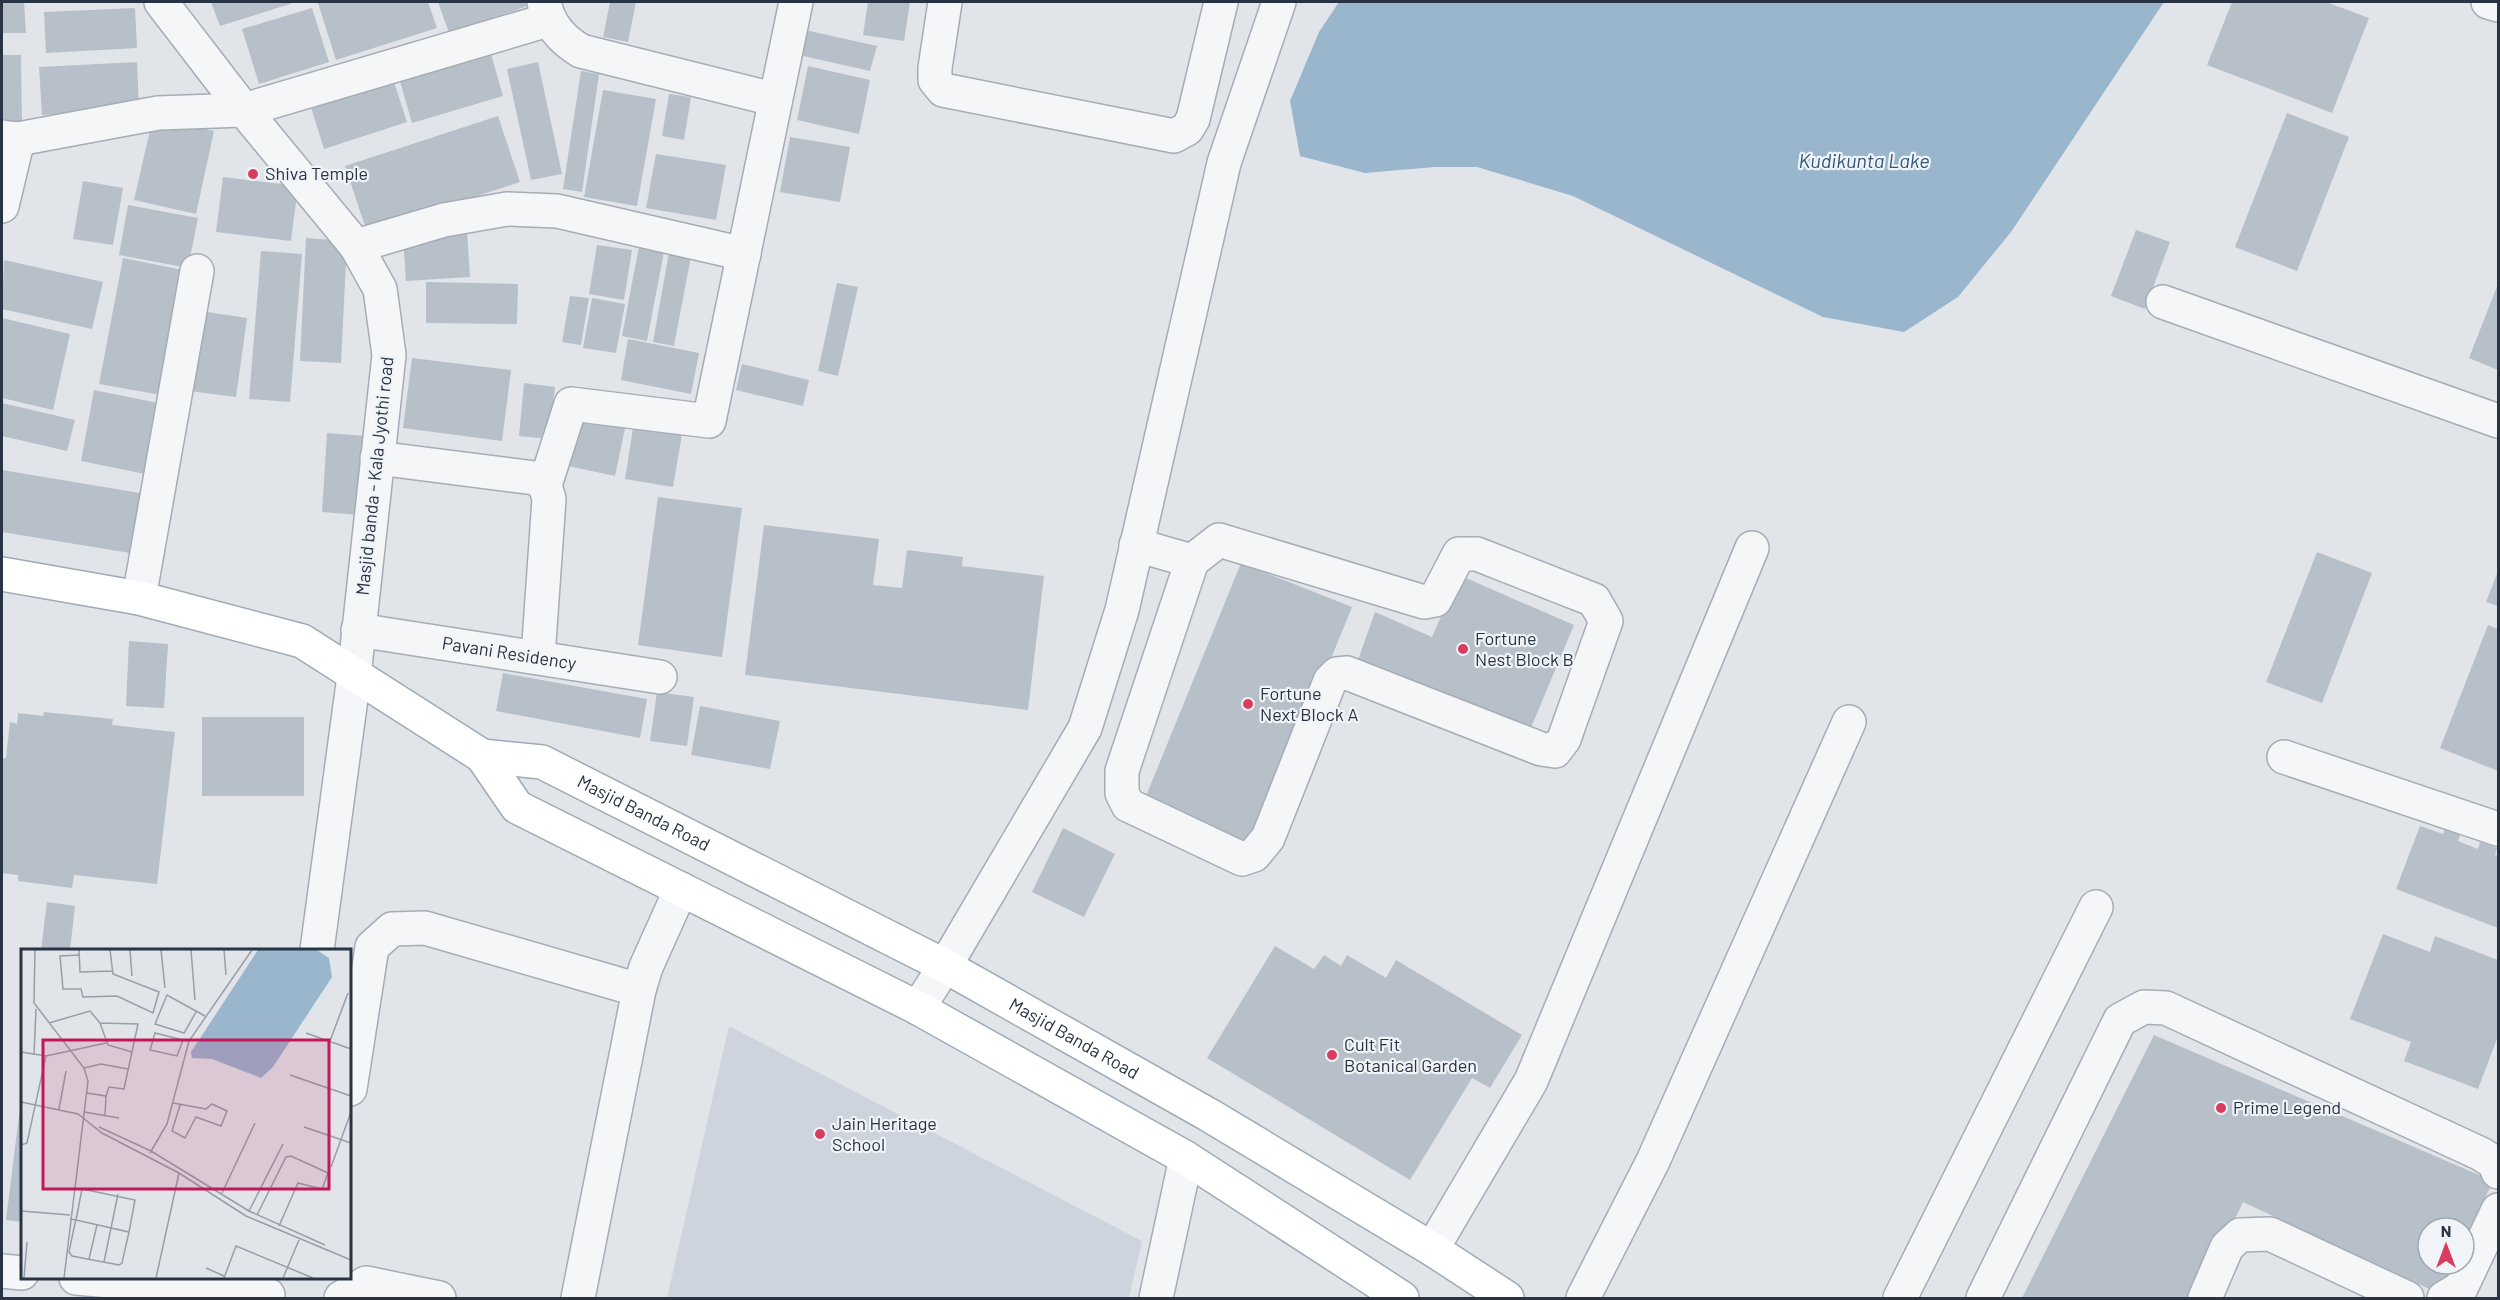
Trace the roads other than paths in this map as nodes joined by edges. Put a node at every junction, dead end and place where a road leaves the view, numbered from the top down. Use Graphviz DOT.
graph roads {
  1 [pos="161,2"];
  2 [pos="796,2"];
  3 [pos="945,2"];
  4 [pos="1221,2"];
  5 [pos="2488,2"];
  6 [pos="1270,4"];
  7 [pos="2499,5"];
  8 [pos="546,11"];
  9 [pos="773,99"];
  10 [pos="244,110"];
  11 [pos="10,138"];
  12 [pos="2,206"];
  13 [pos="356,246"];
  14 [pos="744,254"];
  15 [pos="197,272"];
  16 [pos="2163,302"];
  17 [pos="2499,421"];
  18 [pos="377,458"];
  19 [pos="545,484"];
  20 [pos="1136,545"];
  21 [pos="1752,548"];
  22 [pos="1191,561"];
  23 [pos="2,574"];
  24 [pos="139,598"];
  25 [pos="358,630"];
  26 [pos="538,657"];
  27 [pos="354,676"];
  28 [pos="660,677"];
  29 [pos="1849,723"];
  30 [pos="482,756"];
  31 [pos="2284,757"];
  32 [pos="2499,829"];
  33 [pos="681,890"];
  34 [pos="2096,907"];
  35 [pos="317,949"];
  36 [pos="945,966"];
  37 [pos="639,990"];
  38 [pos="918,1008"];
  39 [pos="351,1083"];
  40 [pos="1186,1158"];
  41 [pos="2499,1172"];
  42 [pos="2499,1210"];
  43 [pos="1432,1249"];
  44 [pos="2,1270"];
  45 [pos="21,1273"];
  46 [pos="91,1279"];
  47 [pos="269,1290"];
  48 [pos="341,1299"];
  49 [pos="439,1299"];
  50 [pos="578,1299"];
  51 [pos="1156,1299"];
  52 [pos="1402,1299"];
  53 [pos="1507,1299"];
  54 [pos="1583,1299"];
  55 [pos="1900,1299"];
  56 [pos="1983,1299"];
  57 [pos="2205,1299"];
  58 [pos="2407,1299"];
  59 [pos="2444,1299"];
  1 -- 10 [label="street, Masjid banda - Kala Jyothi road"];
  2 -- 9 [label="street"];
  3 -- 4 [label="street"];
  5 -- 7 [label="street"];
  6 -- 20 [label="street"];
  8 -- 9 [label="street"];
  8 -- 10 [label="street"];
  9 -- 14 [label="street"];
  10 -- 11 [label="street"];
  10 -- 13 [label="street, Masjid banda - Kala Jyothi road"];
  11 -- 12 [label="street"];
  13 -- 14 [label="street"];
  13 -- 18 [label="street, Masjid banda - Kala Jyothi road"];
  14 -- 19 [label="street"];
  15 -- 24 [label="street"];
  16 -- 17 [label="street"];
  18 -- 19 [label="street"];
  18 -- 25 [label="street, Masjid banda - Kala Jyothi road"];
  19 -- 26 [label="street"];
  20 -- 22 [label="street"];
  20 -- 36 [label="street"];
  21 -- 43 [label="street"];
  22 -- 22 [label="street"];
  23 -- 24 [label="main road"];
  24 -- 27 [label="main road"];
  25 -- 26 [label="street, Pavani Residency"];
  25 -- 27 [label="street, Masjid banda - Kala Jyothi road"];
  26 -- 28 [label="street, Pavani Residency"];
  27 -- 30 [label="main road"];
  27 -- 35 [label="street, Masjid banda - Kala Jyothi road"];
  29 -- 54 [label="street"];
  30 -- 33 [label="main road"];
  30 -- 36 [label="main road, Masjid Banda Road"];
  31 -- 32 [label="street"];
  33 -- 37 [label="street"];
  33 -- 38 [label="main road"];
  34 -- 55 [label="street"];
  36 -- 38 [label="street"];
  36 -- 43 [label="main road, Masjid Banda Road"];
  37 -- 39 [label="street"];
  37 -- 50 [label="street"];
  38 -- 40 [label="main road"];
  40 -- 51 [label="street"];
  40 -- 52 [label="main road"];
  41 -- 56 [label="street"];
  42 -- 59 [label="street"];
  43 -- 53 [label="main road, Masjid Banda Road"];
  44 -- 45 [label="street"];
  46 -- 47 [label="street"];
  48 -- 49 [label="street"];
  57 -- 58 [label="street"];
}
